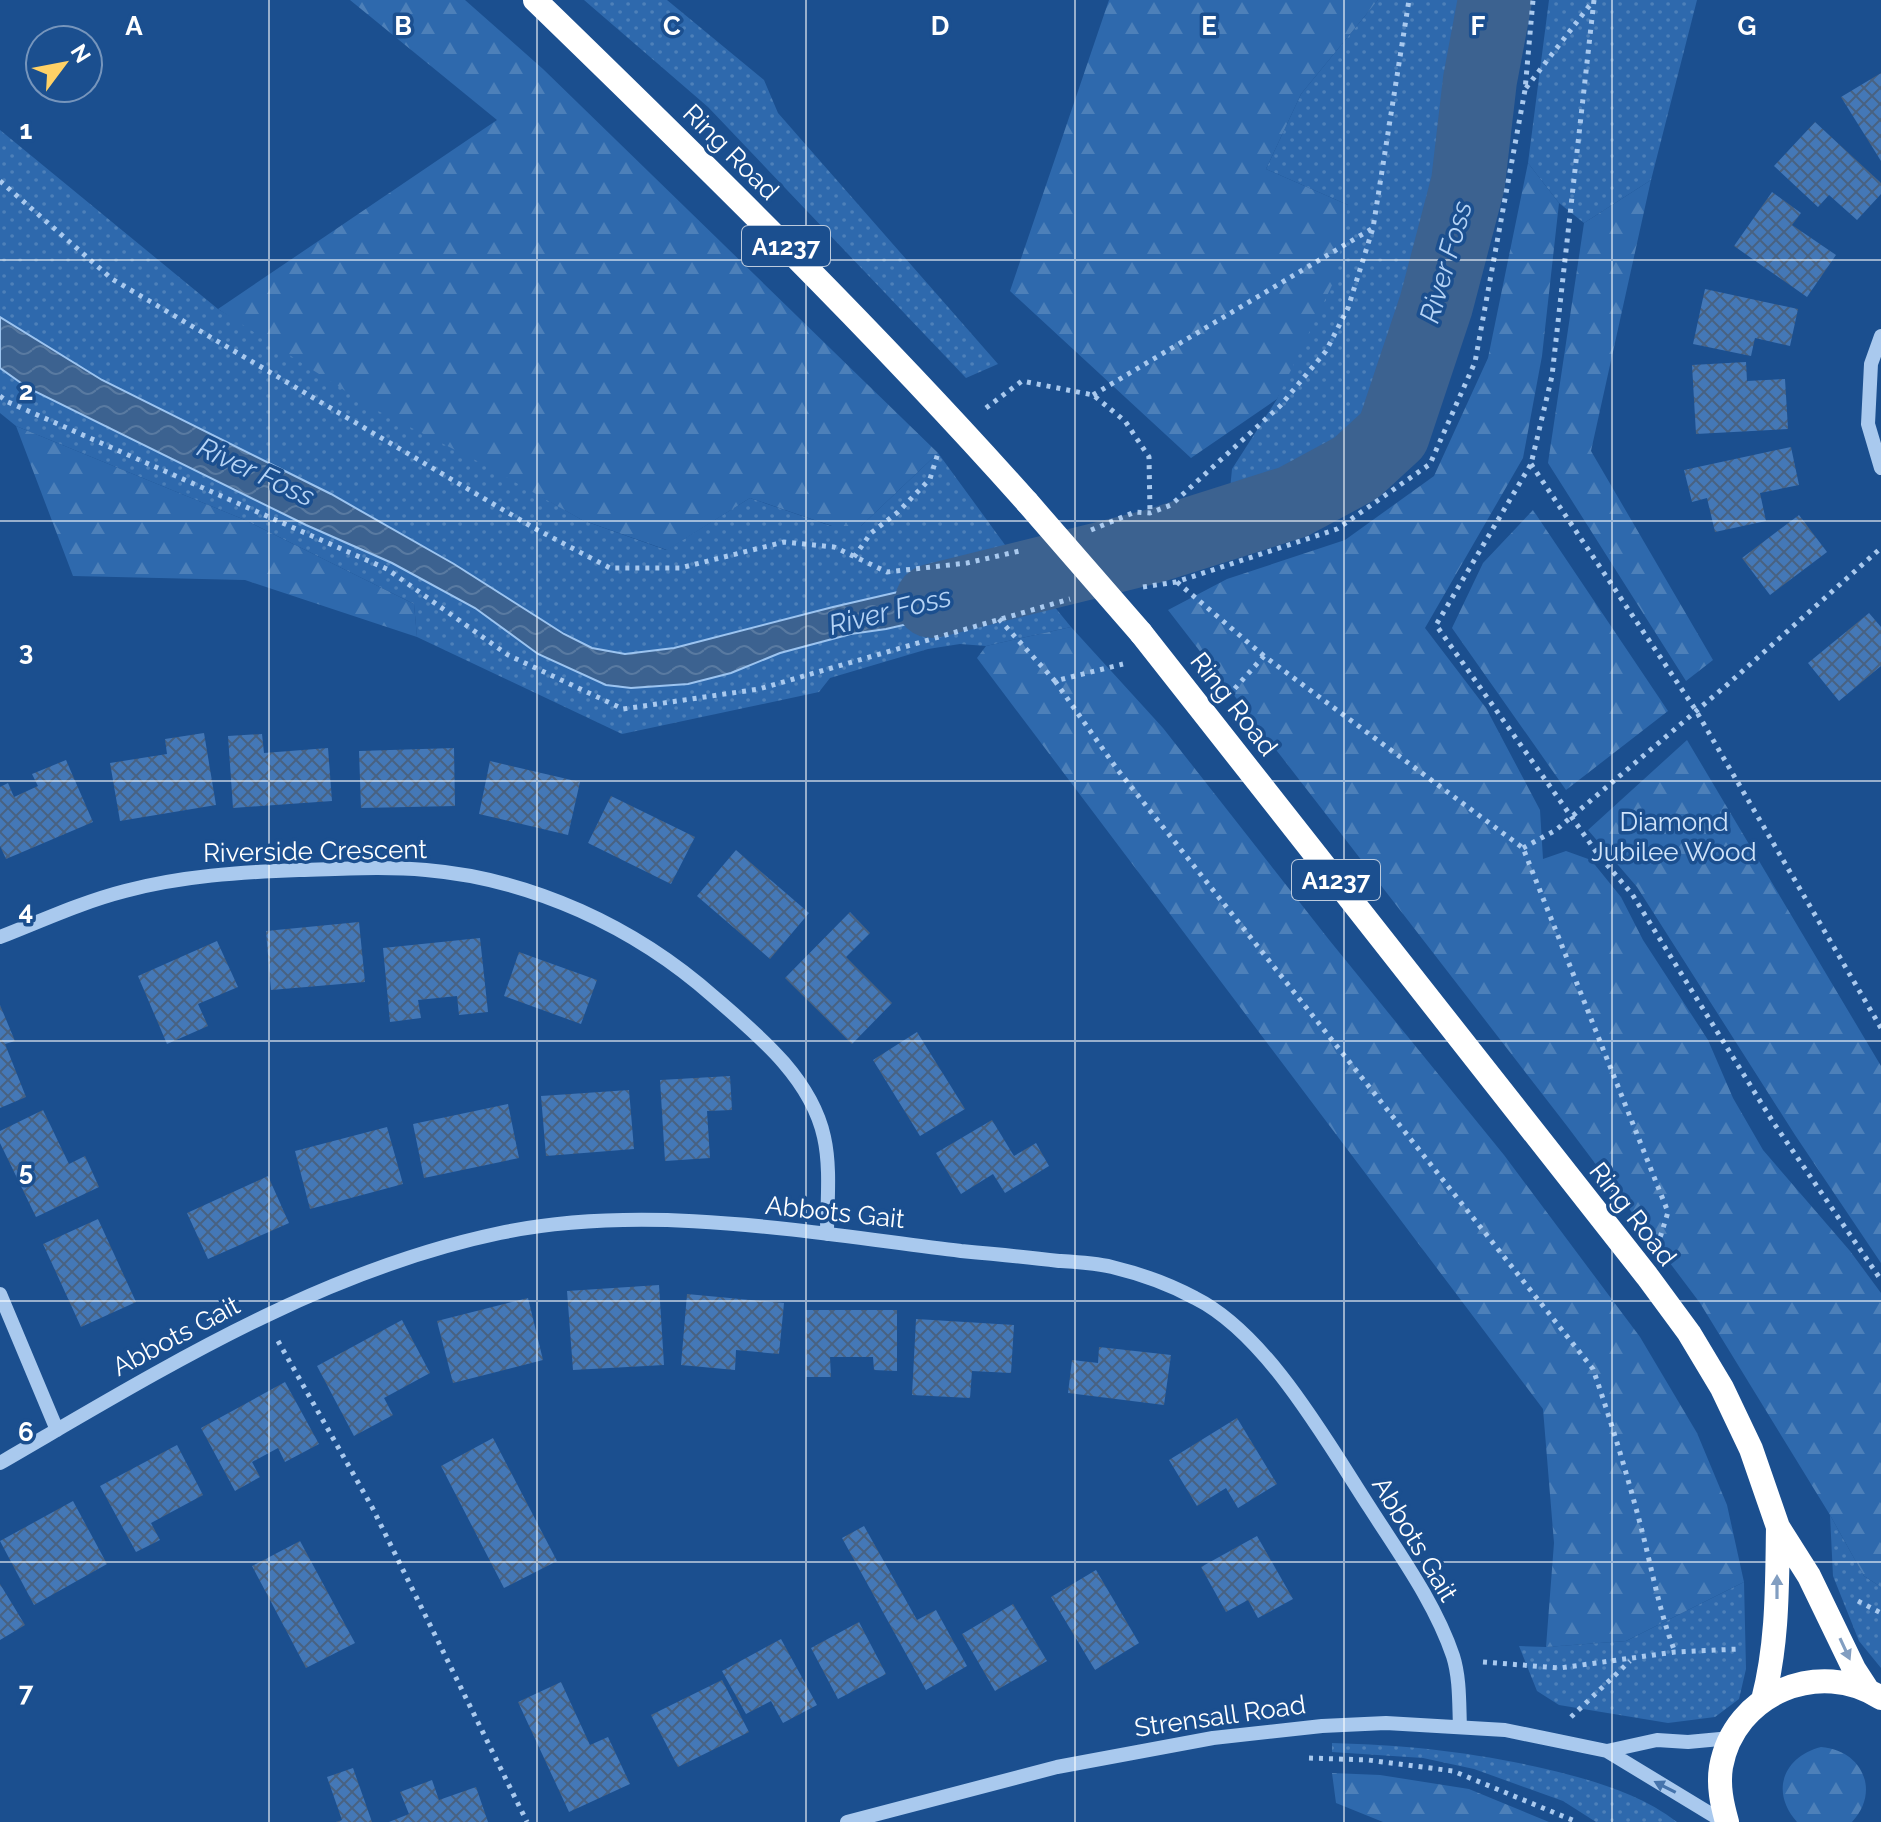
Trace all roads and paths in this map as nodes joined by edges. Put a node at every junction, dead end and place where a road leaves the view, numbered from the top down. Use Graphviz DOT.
graph roads {
  1 [pos="535,0"];
  2 [pos="1409,0"];
  3 [pos="1533,0"];
  4 [pos="1594,0"];
  5 [pos="1525,90"];
  6 [pos="0,181"];
  7 [pos="1373,228"];
  8 [pos="1881,336"];
  9 [pos="1093,395"];
  10 [pos="0,396"];
  11 [pos="960,427"];
  12 [pos="1531,464"];
  13 [pos="1881,468"];
  14 [pos="1881,548"];
  15 [pos="854,557"];
  16 [pos="967,563"];
  17 [pos="1176,582"];
  18 [pos="1132,588"];
  19 [pos="1083,596"];
  20 [pos="999,618"];
  21 [pos="1159,655"];
  22 [pos="1264,656"];
  23 [pos="1055,681"];
  24 [pos="1695,709"];
  25 [pos="1209,717"];
  26 [pos="1571,816"];
  27 [pos="1523,848"];
  28 [pos="0,937"];
  29 [pos="1881,1028"];
  30 [pos="827,1234"];
  31 [pos="1647,1276"];
  32 [pos="1881,1280"];
  33 [pos="0,1294"];
  34 [pos="264,1316"];
  35 [pos="57,1430"];
  36 [pos="0,1463"];
  37 [pos="1778,1527"];
  38 [pos="1849,1600"];
  39 [pos="1881,1613"];
  40 [pos="1749,1648"];
  41 [pos="1675,1652"];
  42 [pos="1454,1659"];
  43 [pos="1631,1660"];
  44 [pos="1874,1694"];
  45 [pos="1763,1700"];
  46 [pos="1460,1727"];
  47 [pos="1550,1737"];
  48 [pos="1731,1738"];
  49 [pos="1607,1751"];
  50 [pos="1307,1758"];
  51 [pos="527,1822"];
  52 [pos="847,1822"];
  53 [pos="1577,1822"];
  54 [pos="1725,1822"];
  1 -- 11 [label="highway, Ring Road / A1237"];
  2 -- 7 [label="path"];
  3 -- 5 [label="path"];
  4 -- 5 [label="path"];
  4 -- 12 [label="path"];
  5 -- 17 [label="path"];
  6 -- 15 [label="path"];
  7 -- 9 [label="path"];
  7 -- 9 [label="path"];
  8 -- 13 [label="street"];
  9 -- 11 [label="path"];
  10 -- 20 [label="path"];
  11 -- 15 [label="path"];
  11 -- 21 [label="highway, Ring Road / A1237, bridge"];
  12 -- 24 [label="path"];
  12 -- 26 [label="path"];
  14 -- 24 [label="path"];
  15 -- 16 [label="path"];
  17 -- 18 [label="path"];
  17 -- 22 [label="path"];
  19 -- 20 [label="path"];
  20 -- 23 [label="path"];
  21 -- 23 [label="path"];
  21 -- 25 [label="highway, Ring Road / A1237"];
  22 -- 25 [label="path"];
  22 -- 27 [label="path"];
  23 -- 41 [label="path"];
  24 -- 26 [label="path"];
  24 -- 29 [label="path"];
  25 -- 31 [label="highway, Ring Road / A1237"];
  26 -- 27 [label="path"];
  26 -- 32 [label="path"];
  27 -- 31 [label="path"];
  28 -- 30 [label="street, Riverside Crescent"];
  30 -- 34 [label="street, Abbots Gait"];
  30 -- 42 [label="street, Abbots Gait"];
  31 -- 37 [label="highway, Ring Road / A1237"];
  33 -- 35 [label="street"];
  34 -- 35 [label="street, Abbots Gait"];
  34 -- 51 [label="path"];
  35 -- 36 [label="street, Abbots Gait"];
  37 -- 44 [label="highway, Ring Road / A1237, one-way"];
  45 -- 37 [label="highway, Ring Road / A1237, one-way"];
  38 -- 39 [label="path"];
  40 -- 41 [label="path"];
  41 -- 43 [label="path"];
  42 -- 43 [label="path"];
  42 -- 46 [label="street, Abbots Gait"];
  43 -- 47 [label="path"];
  44 -- 45 [label="highway"];
  45 -- 48 [label="highway"];
  46 -- 47 [label="street, Strensall Road"];
  46 -- 52 [label="street, Strensall Road"];
  47 -- 49 [label="street, Strensall Road"];
  48 -- 49 [label="street, Strensall Road"];
  48 -- 54 [label="highway"];
  54 -- 49 [label="street, Strensall Road, one-way"];
  50 -- 53 [label="path"];
}
